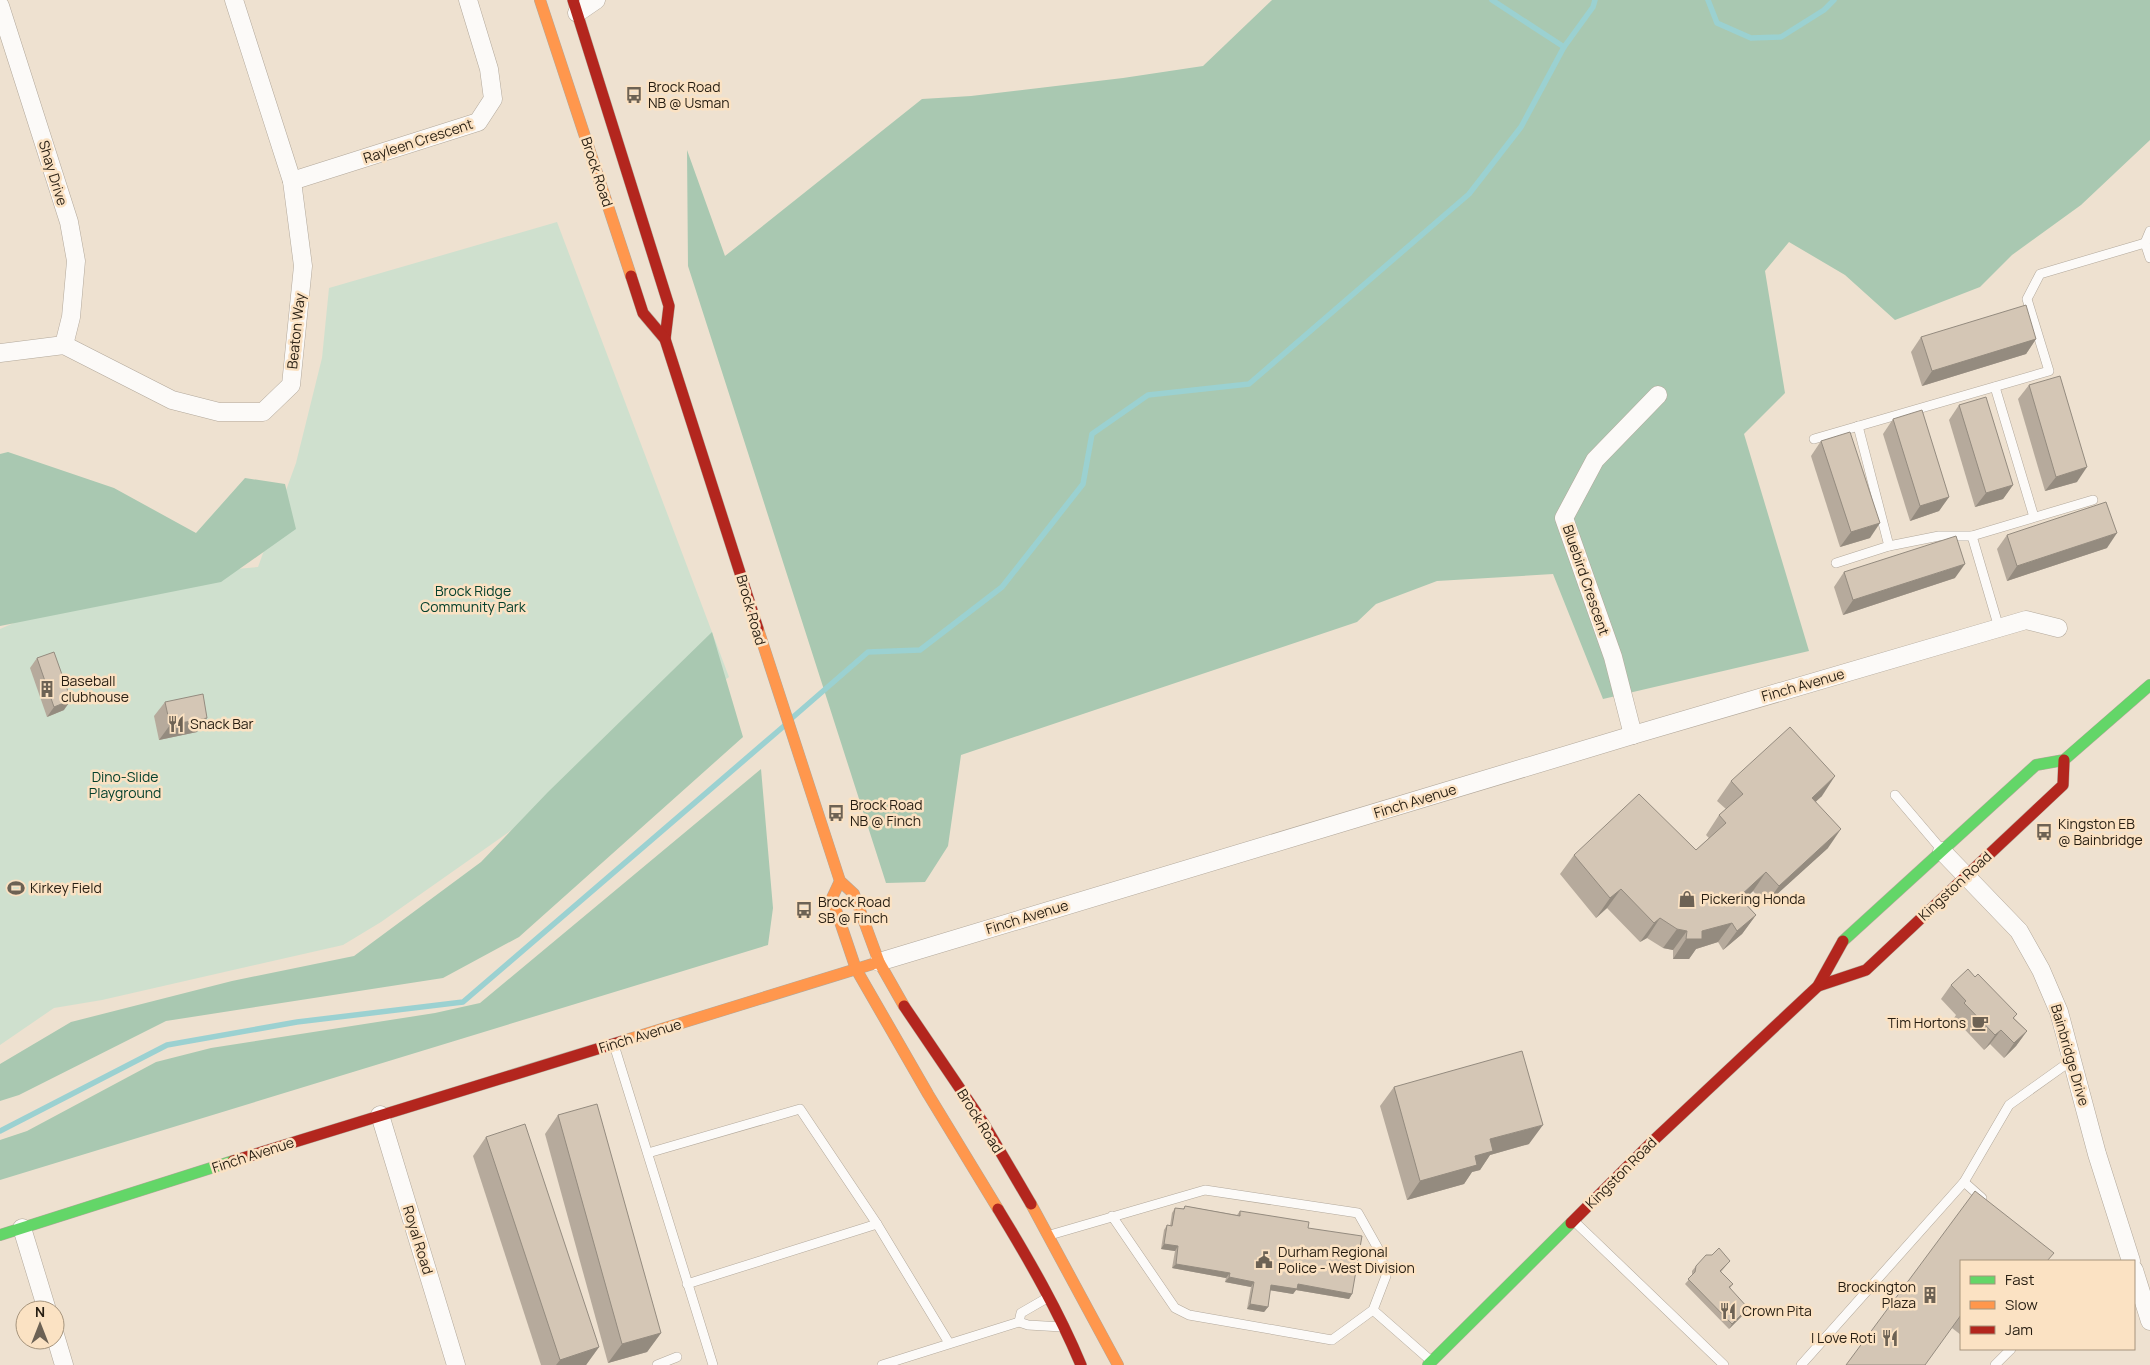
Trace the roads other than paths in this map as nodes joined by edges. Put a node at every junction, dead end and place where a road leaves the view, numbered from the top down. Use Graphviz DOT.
graph roads {
  1 [pos="234,0"];
  2 [pos="468,0"];
  3 [pos="540,0"];
  4 [pos="596,0"];
  5 [pos="560,5"];
  6 [pos="0,6"];
  7 [pos="575,7"];
  8 [pos="292,181"];
  9 [pos="2150,231"];
  10 [pos="2145,243"];
  11 [pos="2150,258"];
  12 [pos="664,339"];
  13 [pos="64,345"];
  14 [pos="0,353"];
  15 [pos="1995,387"];
  16 [pos="1658,395"];
  17 [pos="1858,426"];
  18 [pos="1814,439"];
  19 [pos="2092,500"];
  20 [pos="2034,517"];
  21 [pos="1972,536"];
  22 [pos="1889,546"];
  23 [pos="1836,563"];
  24 [pos="1999,628"];
  25 [pos="2058,628"];
  26 [pos="2150,685"];
  27 [pos="1633,735"];
  28 [pos="2064,760"];
  29 [pos="1895,795"];
  30 [pos="1942,851"];
  31 [pos="1965,876"];
  32 [pos="840,881"];
  33 [pos="879,962"];
  34 [pos="856,968"];
  35 [pos="1818,986"];
  36 [pos="614,1044"];
  37 [pos="2072,1060"];
  38 [pos="380,1115"];
  39 [pos="648,1153"];
  40 [pos="1964,1182"];
  41 [pos="1986,1202"];
  42 [pos="1112,1216"];
  43 [pos="1573,1220"];
  44 [pos="877,1224"];
  45 [pos="22,1228"];
  46 [pos="0,1235"];
  47 [pos="1049,1235"];
  48 [pos="2131,1260"];
  49 [pos="2135,1273"];
  50 [pos="687,1284"];
  51 [pos="1048,1298"];
  52 [pos="44,1300"];
  53 [pos="1373,1310"];
  54 [pos="2150,1321"];
  55 [pos="1019,1322"];
  56 [pos="1065,1327"];
  57 [pos="949,1343"];
  58 [pos="60,1350"];
  59 [pos="2010,1350"];
  60 [pos="677,1357"];
  61 [pos="1430,1363"];
  62 [pos="64,1365"];
  63 [pos="456,1365"];
  64 [pos="658,1365"];
  65 [pos="713,1365"];
  66 [pos="882,1365"];
  67 [pos="1081,1365"];
  68 [pos="1118,1365"];
  69 [pos="1724,1365"];
  70 [pos="1800,1365"];
  71 [pos="1995,1365"];
  1 -- 8 [label="street, Beaton Way"];
  2 -- 8 [label="street, Rayleen Crescent"];
  3 -- 12 [label="main road, Brock Road"];
  4 -- 7 [label="street"];
  5 -- 7 [label="main road"];
  6 -- 13 [label="street, Shay Drive"];
  7 -- 12 [label="main road, Brock Road"];
  8 -- 13 [label="street, Beaton Way"];
  9 -- 10 [label="lane"];
  10 -- 11 [label="lane"];
  10 -- 15 [label="lane"];
  12 -- 32 [label="main road, Brock Road"];
  13 -- 14 [label="street"];
  15 -- 17 [label="lane"];
  15 -- 20 [label="lane"];
  16 -- 27 [label="street, Bluebird Crescent"];
  17 -- 18 [label="lane"];
  17 -- 22 [label="lane"];
  19 -- 20 [label="lane"];
  20 -- 21 [label="lane"];
  21 -- 22 [label="lane"];
  21 -- 24 [label="lane"];
  22 -- 23 [label="lane"];
  24 -- 25 [label="street, Finch Avenue"];
  24 -- 27 [label="street, Finch Avenue"];
  26 -- 28 [label="main road"];
  27 -- 33 [label="street, Finch Avenue"];
  28 -- 30 [label="main road, Kingston Road"];
  28 -- 31 [label="main road, Kingston Road"];
  29 -- 30 [label="lane"];
  30 -- 31 [label="street, Bainbridge Drive"];
  30 -- 35 [label="main road, Kingston Road"];
  31 -- 35 [label="main road, Kingston Road"];
  31 -- 37 [label="street, Bainbridge Drive"];
  32 -- 33 [label="main road, Brock Road"];
  32 -- 34 [label="main road"];
  33 -- 34 [label="main road, Finch Avenue"];
  33 -- 47 [label="main road, Brock Road"];
  34 -- 36 [label="main road, Finch Avenue"];
  34 -- 51 [label="main road"];
  35 -- 43 [label="main road, Kingston Road"];
  36 -- 38 [label="main road, Finch Avenue"];
  36 -- 39 [label="lane"];
  37 -- 40 [label="lane"];
  37 -- 48 [label="street, Bainbridge Drive"];
  38 -- 45 [label="main road, Finch Avenue"];
  38 -- 63 [label="street, Royal Road"];
  39 -- 44 [label="lane"];
  39 -- 50 [label="lane"];
  40 -- 41 [label="lane"];
  40 -- 70 [label="lane"];
  42 -- 47 [label="lane"];
  42 -- 53 [label="lane"];
  42 -- 53 [label="lane"];
  43 -- 61 [label="main road, Kingston Road"];
  43 -- 69 [label="lane"];
  44 -- 50 [label="lane"];
  44 -- 57 [label="lane"];
  45 -- 46 [label="main road, Finch Avenue"];
  45 -- 52 [label="street"];
  47 -- 68 [label="main road, Brock Road"];
  49 -- 54 [label="street"];
  50 -- 65 [label="lane"];
  51 -- 55 [label="lane"];
  51 -- 56 [label="main road"];
  53 -- 61 [label="lane"];
  55 -- 56 [label="lane"];
  55 -- 57 [label="lane"];
  56 -- 67 [label="main road"];
  57 -- 66 [label="lane"];
  58 -- 62 [label="street"];
  59 -- 71 [label="lane"];
  60 -- 64 [label="lane"];
}
